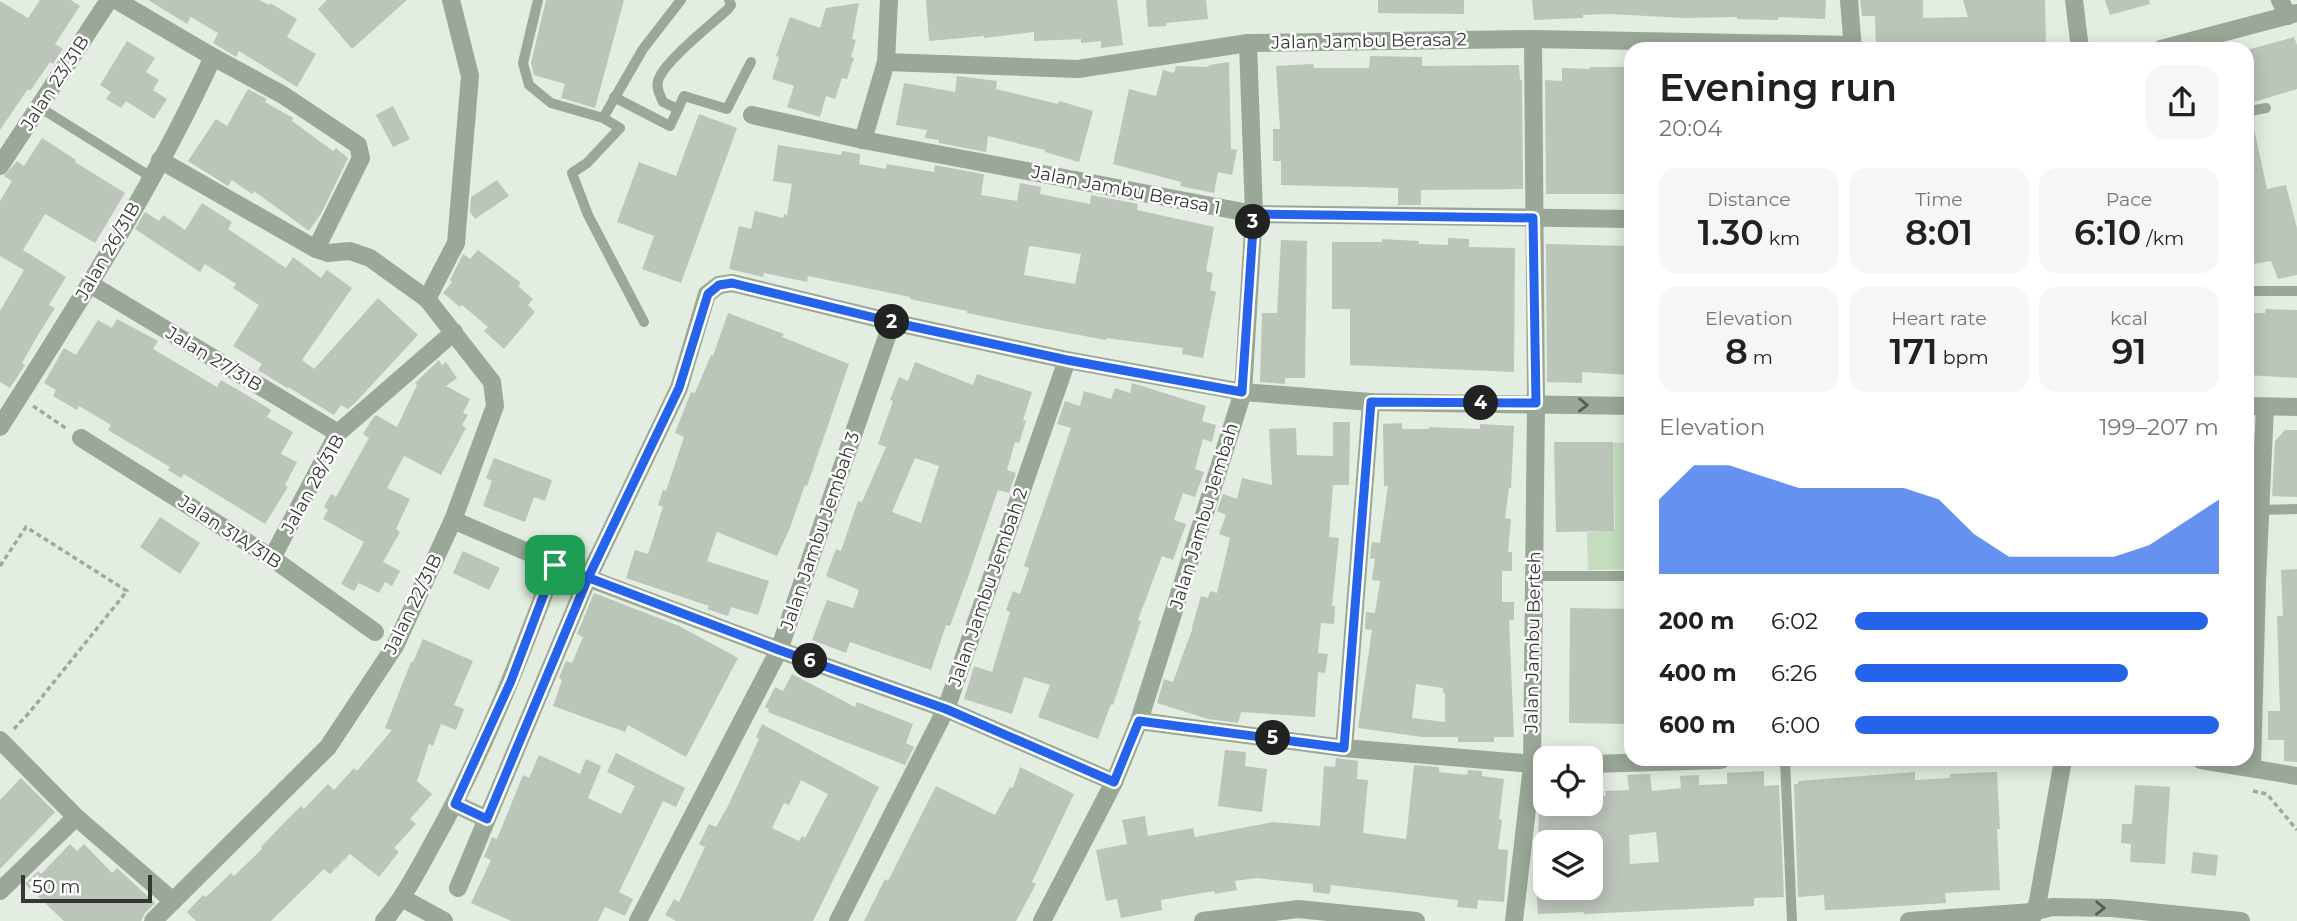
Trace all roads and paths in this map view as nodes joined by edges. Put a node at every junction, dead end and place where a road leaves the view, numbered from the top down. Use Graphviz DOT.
graph roads {
  1 [pos="109,0"];
  2 [pos="116,0"];
  3 [pos="451,0"];
  4 [pos="538,0"];
  5 [pos="681,0"];
  6 [pos="729,0"];
  7 [pos="889,0"];
  8 [pos="1849,0"];
  9 [pos="2074,0"];
  10 [pos="2288,10"];
  11 [pos="1533,39"];
  12 [pos="1653,42"];
  13 [pos="1853,42"];
  14 [pos="2079,42"];
  15 [pos="2214,42"];
  16 [pos="1248,43"];
  17 [pos="751,62"];
  18 [pos="886,62"];
  19 [pos="210,64"];
  20 [pos="614,97"];
  21 [pos="39,107"];
  22 [pos="2266,108"];
  23 [pos="678,109"];
  24 [pos="2254,110"];
  25 [pos="752,115"];
  26 [pos="603,118"];
  27 [pos="863,140"];
  28 [pos="160,160"];
  29 [pos="0,166"];
  30 [pos="151,177"];
  31 [pos="1254,214"];
  32 [pos="1533,218"];
  33 [pos="1624,219"];
  34 [pos="316,250"];
  35 [pos="90,284"];
  36 [pos="2297,291"];
  37 [pos="2254,292"];
  38 [pos="427,299"];
  39 [pos="644,322"];
  40 [pos="892,322"];
  41 [pos="454,332"];
  42 [pos="1067,360"];
  43 [pos="1242,392"];
  44 [pos="19,397"];
  45 [pos="1371,402"];
  46 [pos="1536,403"];
  47 [pos="1624,406"];
  48 [pos="2256,406"];
  49 [pos="2297,407"];
  50 [pos="0,428"];
  51 [pos="338,433"];
  52 [pos="81,438"];
  53 [pos="2297,509"];
  54 [pos="2260,510"];
  55 [pos="453,520"];
  56 [pos="272,558"];
  57 [pos="555,565"];
  58 [pos="0,566"];
  59 [pos="1534,576"];
  60 [pos="1624,576"];
  61 [pos="588,578"];
  62 [pos="375,632"];
  63 [pos="779,650"];
  64 [pos="2254,702"];
  65 [pos="946,709"];
  66 [pos="1139,721"];
  67 [pos="2,741"];
  68 [pos="1538,746"];
  69 [pos="1344,748"];
  70 [pos="1624,763"];
  71 [pos="1533,764"];
  72 [pos="1603,764"];
  73 [pos="1785,766"];
  74 [pos="2062,766"];
  75 [pos="2252,766"];
  76 [pos="2297,776"];
  77 [pos="1114,782"];
  78 [pos="2253,791"];
  79 [pos="1533,802"];
  80 [pos="455,804"];
  81 [pos="76,817"];
  82 [pos="487,819"];
  83 [pos="2297,830"];
  84 [pos="457,888"];
  85 [pos="0,891"];
  86 [pos="402,898"];
  87 [pos="173,901"];
  88 [pos="1299,915"];
  89 [pos="2032,917"];
  90 [pos="153,921"];
  91 [pos="384,921"];
  92 [pos="444,921"];
  93 [pos="638,921"];
  94 [pos="838,921"];
  95 [pos="1042,921"];
  96 [pos="1203,921"];
  97 [pos="1416,921"];
  98 [pos="1514,921"];
  99 [pos="1792,921"];
  100 [pos="1909,921"];
  101 [pos="2050,921"];
  102 [pos="2241,921"];
  1 -- 21 [label="street, Jalan 23/31B"];
  2 -- 19 [label="street"];
  3 -- 38 [label="street"];
  4 -- 26 [label="lane"];
  5 -- 20 [label="lane"];
  6 -- 23 [label="lane"];
  7 -- 18 [label="street"];
  8 -- 13 [label="street"];
  9 -- 14 [label="street"];
  10 -- 15 [label="street"];
  11 -- 12 [label="street, Jalan Jambu Berasa 2"];
  11 -- 16 [label="street, Jalan Jambu Berasa 2"];
  11 -- 32 [label="street, Jalan Jambu Berteh"];
  16 -- 18 [label="street, Jalan Jambu Berasa 2"];
  16 -- 31 [label="street, Jalan Jambu Jembah"];
  17 -- 23 [label="lane"];
  18 -- 27 [label="street"];
  19 -- 28 [label="street, Jalan 26/31B"];
  19 -- 34 [label="street"];
  20 -- 23 [label="lane"];
  20 -- 26 [label="lane"];
  21 -- 29 [label="street, Jalan 23/31B"];
  21 -- 30 [label="lane"];
  22 -- 24 [label="lane"];
  25 -- 27 [label="street, Jalan Jambu Berasa 1"];
  26 -- 39 [label="lane"];
  27 -- 31 [label="street, Jalan Jambu Berasa 1"];
  28 -- 30 [label="street, Jalan 26/31B"];
  28 -- 34 [label="street"];
  30 -- 35 [label="street, Jalan 26/31B"];
  31 -- 32 [label="street, Jalan Jambu Berasa 1"];
  31 -- 43 [label="street, Jalan Jambu Jembah"];
  32 -- 33 [label="street, Jalan Jambu Berasa 1"];
  32 -- 46 [label="street, Jalan Jambu Berteh"];
  34 -- 38 [label="street, Jalan 22/31B"];
  35 -- 44 [label="street, Jalan 26/31B"];
  35 -- 51 [label="street, Jalan 27/31B"];
  36 -- 37 [label="lane"];
  38 -- 41 [label="street, Jalan 22/31B"];
  40 -- 42 [label="street"];
  40 -- 61 [label="street"];
  40 -- 63 [label="street, Jalan Jambu Jembah 3"];
  41 -- 51 [label="street, Jalan 28/31B"];
  41 -- 55 [label="street, Jalan 22/31B"];
  42 -- 43 [label="street"];
  42 -- 65 [label="street, Jalan Jambu Jembah 2"];
  43 -- 45 [label="street"];
  43 -- 66 [label="street, Jalan Jambu Jembah"];
  44 -- 50 [label="street, Jalan 26/31B"];
  44 -- 52 [label="path"];
  45 -- 46 [label="street"];
  45 -- 69 [label="street"];
  46 -- 47 [label="street, one-way"];
  46 -- 59 [label="street, Jalan Jambu Berteh"];
  48 -- 49 [label="street"];
  48 -- 54 [label="street"];
  51 -- 56 [label="street, Jalan 28/31B"];
  52 -- 56 [label="street, Jalan 31A/31B"];
  53 -- 54 [label="lane"];
  54 -- 64 [label="street"];
  55 -- 57 [label="street"];
  55 -- 87 [label="street, Jalan 22/31B"];
  56 -- 62 [label="street, Jalan 31A/31B"];
  57 -- 61 [label="street"];
  57 -- 80 [label="street"];
  58 -- 67 [label="path"];
  59 -- 60 [label="lane"];
  59 -- 68 [label="street, Jalan Jambu Berteh"];
  61 -- 63 [label="street"];
  61 -- 82 [label="street"];
  63 -- 65 [label="street"];
  63 -- 93 [label="street, Jalan Jambu Jembah 3"];
  65 -- 77 [label="street"];
  65 -- 94 [label="street, Jalan Jambu Jembah 2"];
  66 -- 69 [label="street"];
  66 -- 77 [label="street, Jalan Jambu Jembah"];
  67 -- 81 [label="street"];
  69 -- 71 [label="street"];
  70 -- 72 [label="street"];
  73 -- 99 [label="lane"];
  74 -- 89 [label="street"];
  75 -- 76 [label="street"];
  77 -- 95 [label="street, Jalan Jambu Jembah"];
  78 -- 83 [label="path"];
  79 -- 98 [label="street, Jalan Jambu Berteh"];
  80 -- 82 [label="street"];
  80 -- 86 [label="street"];
  81 -- 85 [label="street"];
  81 -- 87 [label="street"];
  82 -- 84 [label="street"];
  86 -- 91 [label="street"];
  86 -- 92 [label="street"];
  87 -- 90 [label="street, Jalan 22/31B"];
  88 -- 96 [label="street"];
  88 -- 97 [label="street"];
  89 -- 100 [label="street"];
  89 -- 101 [label="street"];
  89 -- 102 [label="street, one-way"];
}
